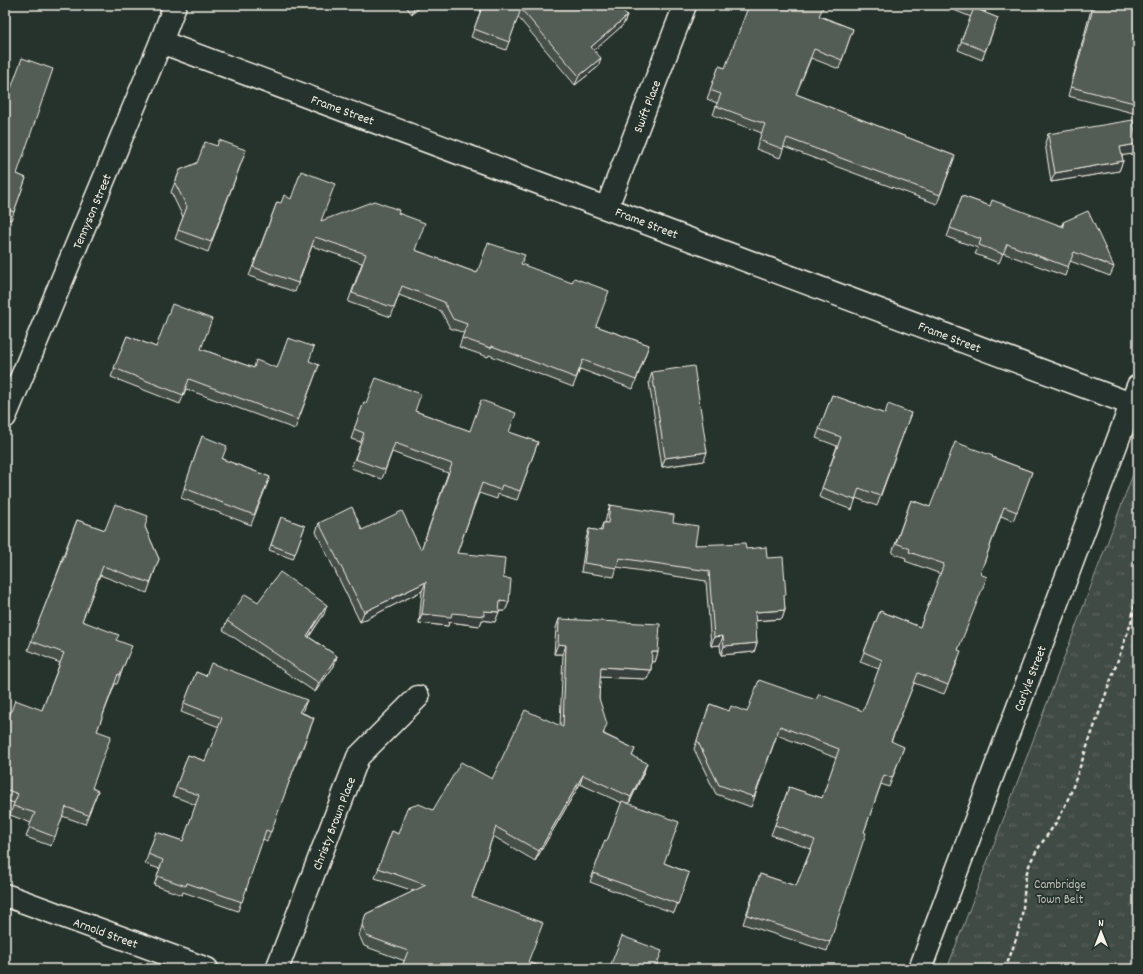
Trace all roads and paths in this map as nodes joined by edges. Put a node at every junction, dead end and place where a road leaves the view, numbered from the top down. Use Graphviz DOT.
graph roads {
  1 [pos="175,5"];
  2 [pos="685,5"];
  3 [pos="162,42"];
  4 [pos="607,208"];
  5 [pos="1135,395"];
  6 [pos="5,417"];
  7 [pos="1138,590"];
  8 [pos="418,697"];
  9 [pos="5,896"];
  10 [pos="207,969"];
  11 [pos="277,969"];
  12 [pos="920,969"];
  13 [pos="1005,969"];
  1 -- 3 [label="street, Tennyson Street"];
  2 -- 4 [label="street, Swift Place"];
  3 -- 4 [label="street, Frame Street"];
  3 -- 6 [label="street, Tennyson Street"];
  4 -- 5 [label="street, Frame Street"];
  5 -- 12 [label="street, Carlyle Street"];
  7 -- 13 [label="path"];
  8 -- 11 [label="street, Christy Brown Place"];
  9 -- 10 [label="street, Arnold Street"];
}
